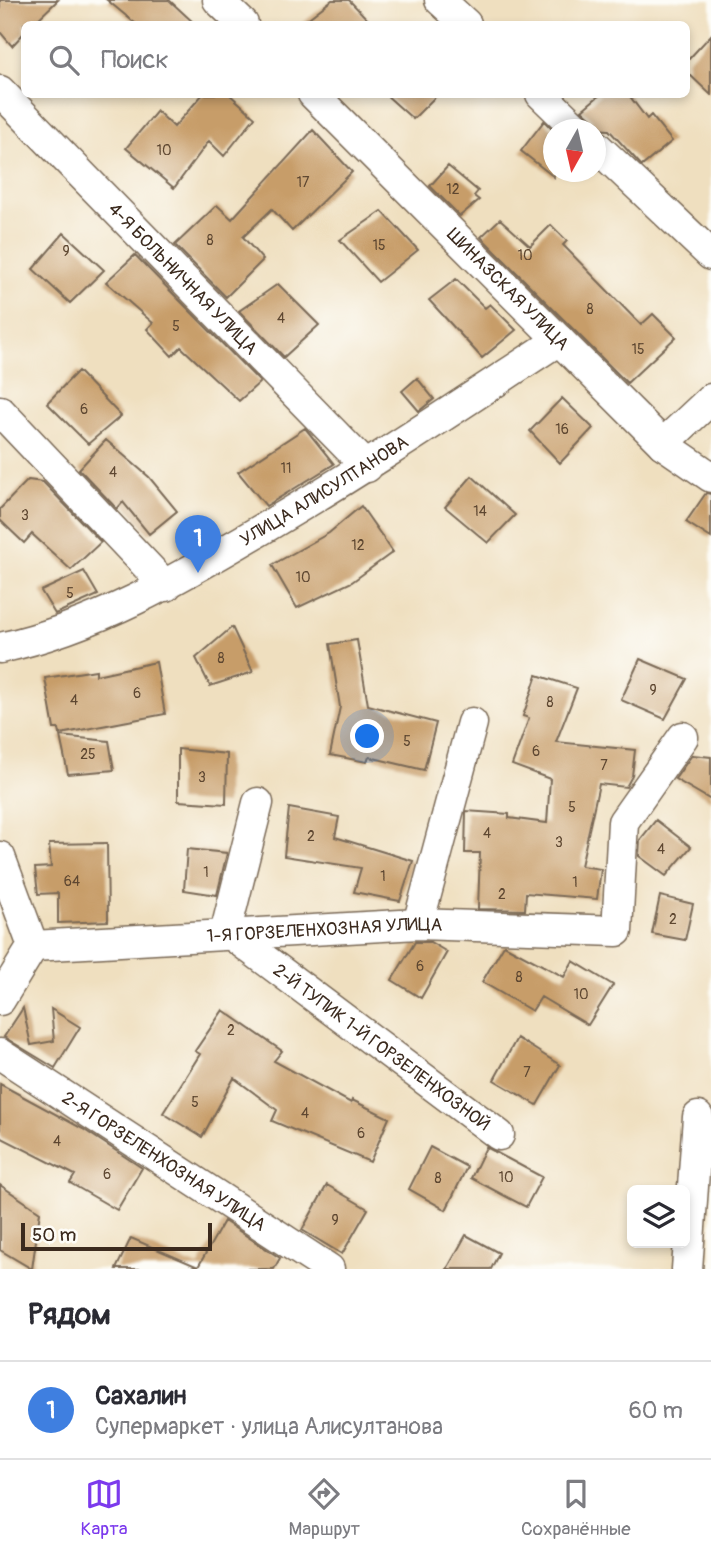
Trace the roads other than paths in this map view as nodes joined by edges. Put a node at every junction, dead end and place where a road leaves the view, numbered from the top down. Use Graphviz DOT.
graph roads {
  1 [pos="218,0"];
  2 [pos="440,0"];
  3 [pos="240,21"];
  4 [pos="463,21"];
  5 [pos="0,91"];
  6 [pos="317,98"];
  7 [pos="545,98"];
  8 [pos="567,119"];
  9 [pos="606,155"];
  10 [pos="711,255"];
  11 [pos="559,340"];
  12 [pos="711,399"];
  13 [pos="0,411"];
  14 [pos="663,444"];
  15 [pos="367,467"];
  16 [pos="711,477"];
  17 [pos="166,586"];
  18 [pos="0,648"];
  19 [pos="472,723"];
  20 [pos="683,737"];
  21 [pos="258,803"];
  22 [pos="0,856"];
  23 [pos="418,924"];
  24 [pos="228,934"];
  25 [pos="33,946"];
  26 [pos="0,1000"];
  27 [pos="0,1054"];
  28 [pos="698,1116"];
  29 [pos="499,1135"];
  30 [pos="329,1269"];
  31 [pos="687,1269"];
  1 -- 3 [label="street"];
  2 -- 4 [label="street"];
  5 -- 15 [label="street, 4-Я БОЛЬНИЧНАЯ УЛИЦА"];
  6 -- 11 [label="street, ШИНАЗСКАЯ УЛИЦА"];
  7 -- 8 [label="street"];
  9 -- 10 [label="street"];
  11 -- 14 [label="street, ШИНАЗСКАЯ УЛИЦА"];
  11 -- 15 [label="street, УЛИЦА АЛИСУЛТАНОВА"];
  12 -- 14 [label="street"];
  13 -- 17 [label="street"];
  14 -- 16 [label="street, ШИНАЗСКАЯ УЛИЦА"];
  15 -- 17 [label="street, УЛИЦА АЛИСУЛТАНОВА"];
  17 -- 18 [label="street, УЛИЦА АЛИСУЛТАНОВА"];
  19 -- 23 [label="street"];
  20 -- 23 [label="street, 1-Я ГОРЗЕЛЕНХОЗНАЯ УЛИЦА"];
  21 -- 24 [label="street"];
  22 -- 25 [label="street"];
  23 -- 24 [label="street, 1-Я ГОРЗЕЛЕНХОЗНАЯ УЛИЦА"];
  24 -- 25 [label="street, 1-Я ГОРЗЕЛЕНХОЗНАЯ УЛИЦА"];
  24 -- 29 [label="street, 2-Й ТУПИК 1-Й ГОРЗЕЛЕНХОЗНОЙ"];
  25 -- 26 [label="street"];
  27 -- 30 [label="street, 2-Я ГОРЗЕЛЕНХОЗНАЯ УЛИЦА"];
  28 -- 31 [label="street"];
}
